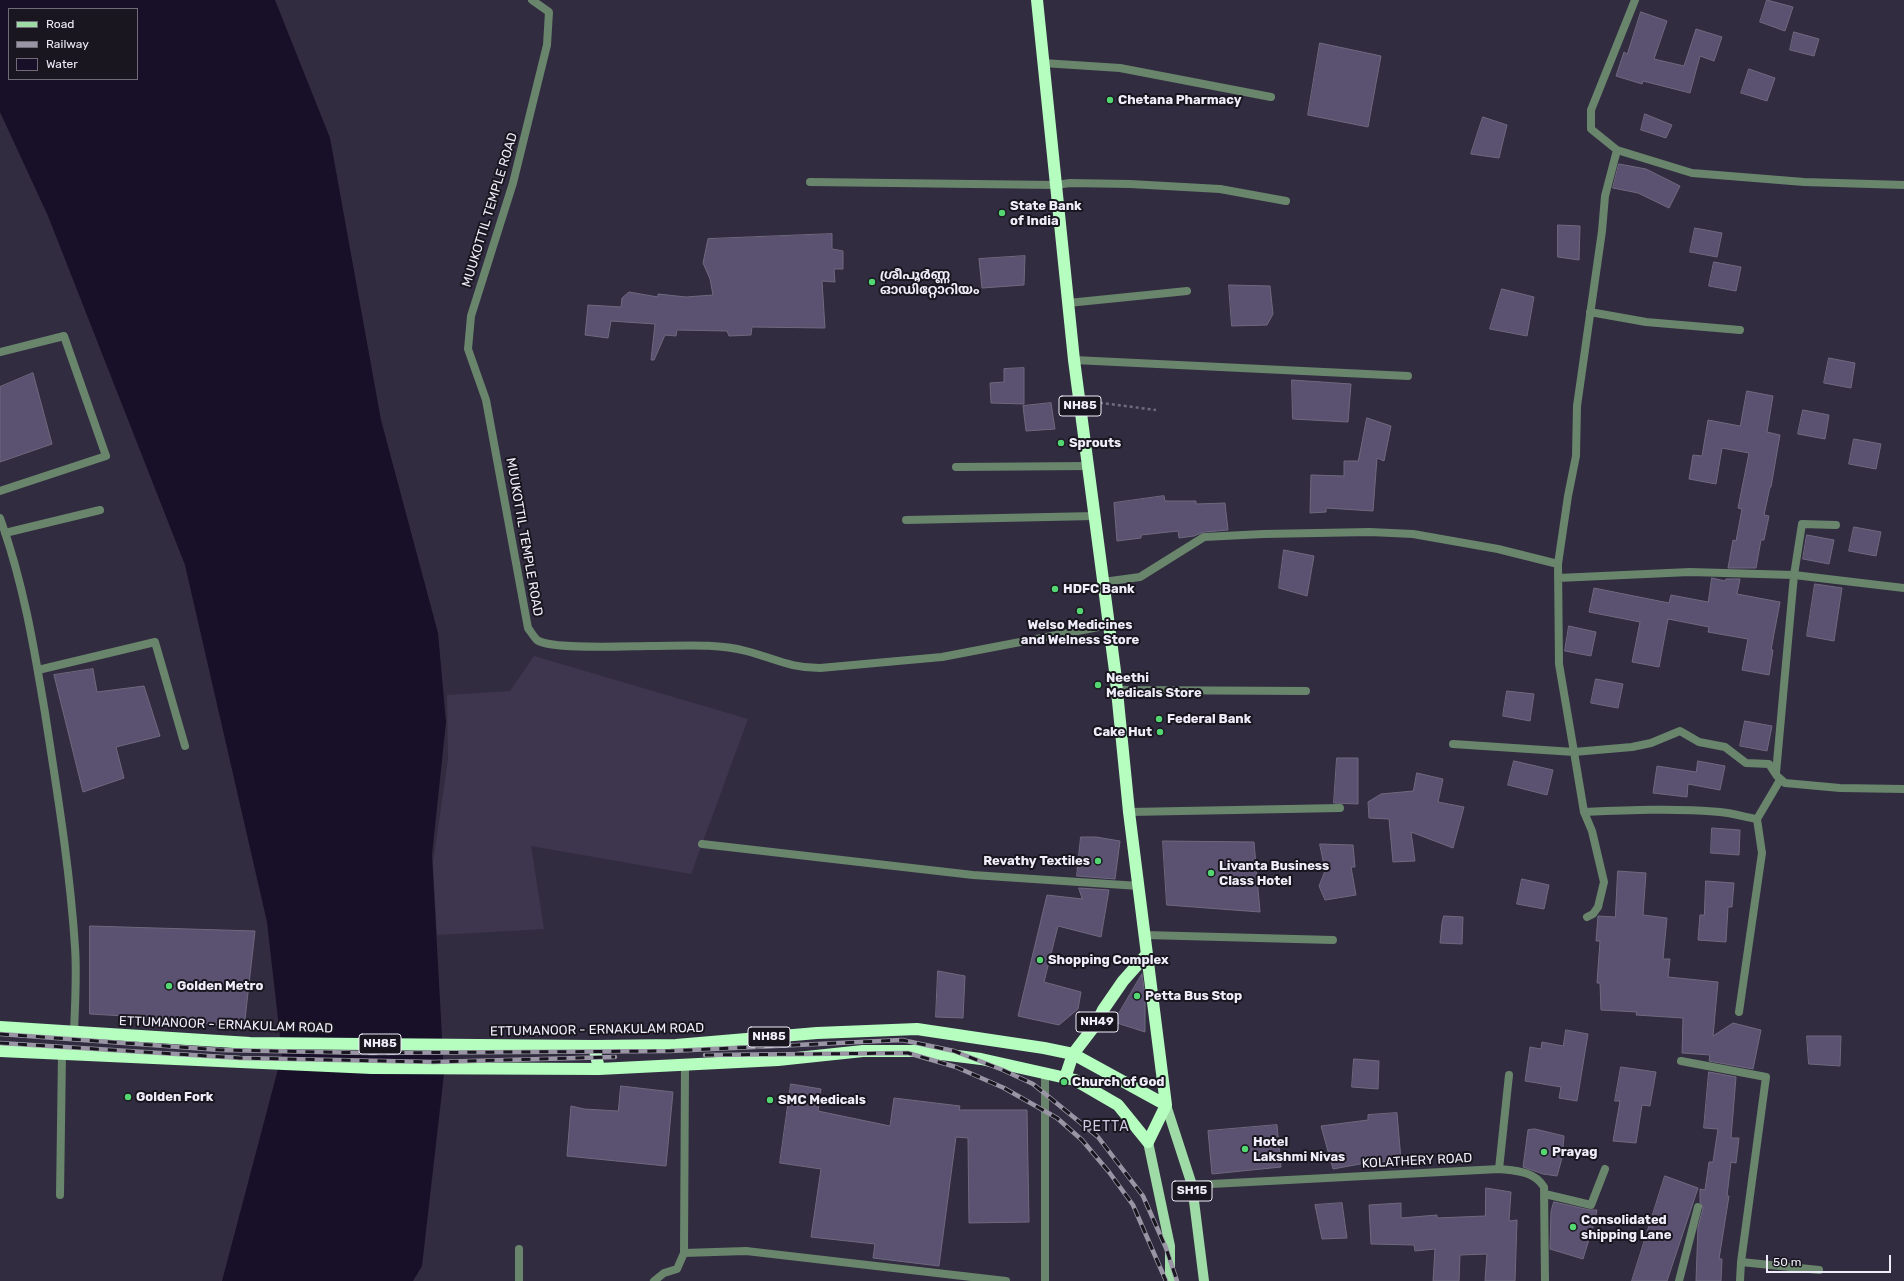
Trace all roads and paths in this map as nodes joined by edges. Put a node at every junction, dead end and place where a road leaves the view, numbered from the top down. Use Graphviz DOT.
graph roads {
  1 [pos="532,0"];
  2 [pos="1037,0"];
  3 [pos="1635,0"];
  4 [pos="1044,63"];
  5 [pos="1271,97"];
  6 [pos="1617,150"];
  7 [pos="810,182"];
  8 [pos="1056,185"];
  9 [pos="1904,185"];
  10 [pos="1286,201"];
  11 [pos="1187,291"];
  12 [pos="1068,303"];
  13 [pos="1590,312"];
  14 [pos="1740,330"];
  15 [pos="0,352"];
  16 [pos="1074,360"];
  17 [pos="1408,376"];
  18 [pos="1080,400"];
  19 [pos="1156,410"];
  20 [pos="956,466"];
  21 [pos="1088,466"];
  22 [pos="0,491"];
  23 [pos="100,510"];
  24 [pos="1095,516"];
  25 [pos="0,518"];
  26 [pos="906,520"];
  27 [pos="1836,524"];
  28 [pos="5,533"];
  29 [pos="1558,564"];
  30 [pos="1794,575"];
  31 [pos="1558,578"];
  32 [pos="1104,582"];
  33 [pos="1904,588"];
  34 [pos="1109,625"];
  35 [pos="38,670"];
  36 [pos="1117,690"];
  37 [pos="1306,691"];
  38 [pos="1453,744"];
  39 [pos="185,746"];
  40 [pos="1574,752"];
  41 [pos="1778,776"];
  42 [pos="1904,789"];
  43 [pos="1340,808"];
  44 [pos="1129,812"];
  45 [pos="1584,812"];
  46 [pos="1757,819"];
  47 [pos="702,844"];
  48 [pos="1139,886"];
  49 [pos="1587,917"];
  50 [pos="1145,935"];
  51 [pos="1333,940"];
  52 [pos="1147,954"];
  53 [pos="1739,1012"];
  54 [pos="0,1027"];
  55 [pos="74,1032"];
  56 [pos="594,1046"];
  57 [pos="0,1051"];
  58 [pos="62,1054"];
  59 [pos="1072,1054"];
  60 [pos="1681,1061"];
  61 [pos="686,1066"];
  62 [pos="599,1069"];
  63 [pos="1045,1074"];
  64 [pos="1509,1075"];
  65 [pos="1065,1078"];
  66 [pos="1166,1105"];
  67 [pos="1148,1142"];
  68 [pos="1499,1169"];
  69 [pos="1605,1169"];
  70 [pos="1192,1185"];
  71 [pos="1545,1194"];
  72 [pos="60,1195"];
  73 [pos="1698,1207"];
  74 [pos="519,1249"];
  75 [pos="684,1253"];
  76 [pos="1741,1262"];
  77 [pos="1819,1270"];
  78 [pos="519,1281"];
  79 [pos="654,1281"];
  80 [pos="1006,1281"];
  81 [pos="1045,1281"];
  82 [pos="1170,1281"];
  83 [pos="1204,1281"];
  84 [pos="1545,1281"];
  85 [pos="1679,1281"];
  86 [pos="1740,1281"];
  1 -- 34 [label="street, MUUKOTTIL TEMPLE ROAD"];
  2 -- 4 [label="highway, NH85"];
  3 -- 6 [label="street"];
  4 -- 5 [label="street"];
  4 -- 8 [label="highway, NH85"];
  6 -- 9 [label="street"];
  6 -- 13 [label="street"];
  7 -- 8 [label="street"];
  8 -- 10 [label="street"];
  8 -- 12 [label="highway, NH85"];
  11 -- 12 [label="street"];
  12 -- 16 [label="highway, NH85"];
  13 -- 14 [label="street"];
  13 -- 29 [label="street"];
  15 -- 22 [label="street"];
  16 -- 17 [label="street"];
  16 -- 18 [label="highway, NH85"];
  18 -- 19 [label="path"];
  18 -- 21 [label="highway, NH85"];
  20 -- 21 [label="street"];
  21 -- 24 [label="highway, NH85"];
  23 -- 28 [label="street"];
  24 -- 26 [label="street"];
  24 -- 32 [label="highway, NH85"];
  25 -- 28 [label="street"];
  27 -- 30 [label="street"];
  28 -- 35 [label="street"];
  29 -- 31 [label="street"];
  29 -- 32 [label="street"];
  30 -- 31 [label="street"];
  30 -- 33 [label="street"];
  30 -- 41 [label="street"];
  31 -- 40 [label="street"];
  32 -- 34 [label="highway, NH85"];
  34 -- 36 [label="highway, NH85"];
  35 -- 39 [label="street"];
  35 -- 55 [label="street"];
  36 -- 37 [label="street"];
  36 -- 44 [label="highway, NH85"];
  38 -- 40 [label="street"];
  40 -- 41 [label="street"];
  40 -- 45 [label="street"];
  41 -- 42 [label="street"];
  41 -- 46 [label="street"];
  43 -- 44 [label="street"];
  44 -- 48 [label="highway"];
  45 -- 46 [label="street"];
  45 -- 49 [label="street"];
  46 -- 53 [label="street"];
  47 -- 48 [label="street"];
  48 -- 50 [label="highway"];
  50 -- 51 [label="street"];
  50 -- 52 [label="highway"];
  52 -- 59 [label="highway, NH49 / NH49"];
  52 -- 66 [label="highway"];
  54 -- 55 [label="highway, ETTUMANOOR - ERNAKULAM ROAD / NH85"];
  55 -- 56 [label="highway, ETTUMANOOR - ERNAKULAM ROAD / NH85"];
  56 -- 59 [label="highway, ETTUMANOOR - ERNAKULAM ROAD / NH85"];
  56 -- 62 [label="highway"];
  57 -- 58 [label="highway"];
  58 -- 62 [label="highway"];
  58 -- 72 [label="street"];
  59 -- 65 [label="highway, NH49 / NH49"];
  59 -- 66 [label="highway, ETTUMANOOR - ERNAKULAM ROAD / NH85"];
  60 -- 76 [label="street"];
  61 -- 62 [label="highway"];
  61 -- 63 [label="highway"];
  61 -- 75 [label="street"];
  63 -- 65 [label="highway"];
  63 -- 81 [label="street"];
  64 -- 68 [label="street"];
  65 -- 67 [label="highway"];
  66 -- 67 [label="highway"];
  66 -- 70 [label="main road, SH15"];
  67 -- 82 [label="main road"];
  68 -- 70 [label="street, KOLATHERY ROAD"];
  68 -- 71 [label="street, KOLATHERY ROAD"];
  69 -- 71 [label="street"];
  70 -- 83 [label="main road, SH15"];
  71 -- 84 [label="street, KOLATHERY ROAD"];
  73 -- 85 [label="street"];
  74 -- 78 [label="street"];
  75 -- 79 [label="street"];
  75 -- 80 [label="street"];
  76 -- 77 [label="street"];
  76 -- 86 [label="street"];
}
